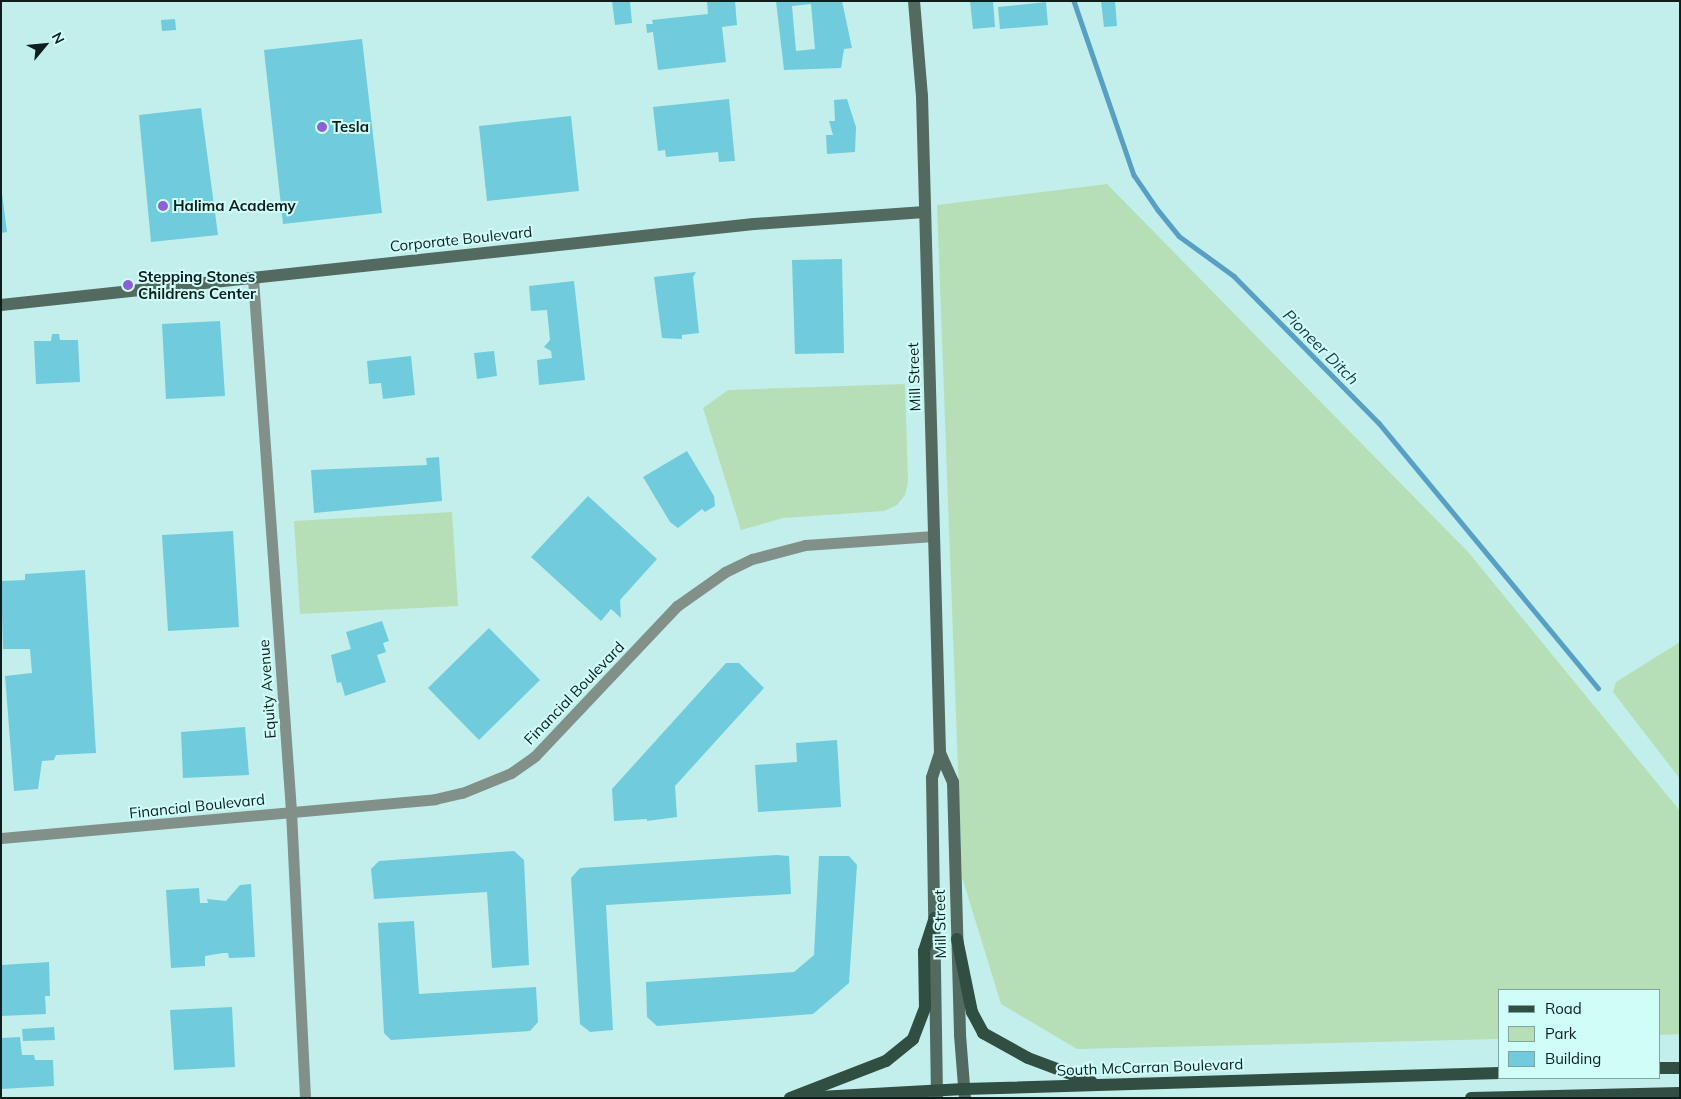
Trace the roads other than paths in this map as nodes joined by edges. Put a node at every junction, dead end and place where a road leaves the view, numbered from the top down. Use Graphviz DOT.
graph roads {
  1 [pos="914,1"];
  2 [pos="925,212"];
  3 [pos="253,278"];
  4 [pos="1,305"];
  5 [pos="934,536"];
  6 [pos="940,753"];
  7 [pos="291,810"];
  8 [pos="1,838"];
  9 [pos="935,918"];
  10 [pos="957,939"];
  11 [pos="1661,1068"];
  12 [pos="1680,1068"];
  13 [pos="1498,1073"];
  14 [pos="1104,1085"];
  15 [pos="964,1093"];
  16 [pos="1680,1093"];
  17 [pos="937,1094"];
  18 [pos="305,1098"];
  19 [pos="790,1098"];
  20 [pos="801,1098"];
  21 [pos="1472,1098"];
  1 -- 2 [label="main road, Mill Street"];
  2 -- 3 [label="main road, Corporate Boulevard"];
  2 -- 5 [label="main road, Mill Street"];
  3 -- 4 [label="main road, Corporate Boulevard"];
  3 -- 7 [label="street, Equity Avenue"];
  5 -- 6 [label="main road, Mill Street"];
  5 -- 7 [label="street, Financial Boulevard"];
  6 -- 9 [label="main road, Mill Street"];
  6 -- 10 [label="main road, Mill Street"];
  7 -- 8 [label="street, Financial Boulevard"];
  7 -- 18 [label="street, Equity Avenue"];
  9 -- 17 [label="main road, Mill Street"];
  9 -- 19 [label="main road"];
  10 -- 14 [label="main road"];
  10 -- 15 [label="main road, Mill Street"];
  11 -- 12 [label="main road"];
  13 -- 14 [label="main road, South McCarran Boulevard"];
  14 -- 15 [label="main road, South McCarran Boulevard"];
  15 -- 17 [label="main road, South McCarran Boulevard"];
  16 -- 21 [label="main road"];
  17 -- 20 [label="main road, South McCarran Boulevard"];
}
